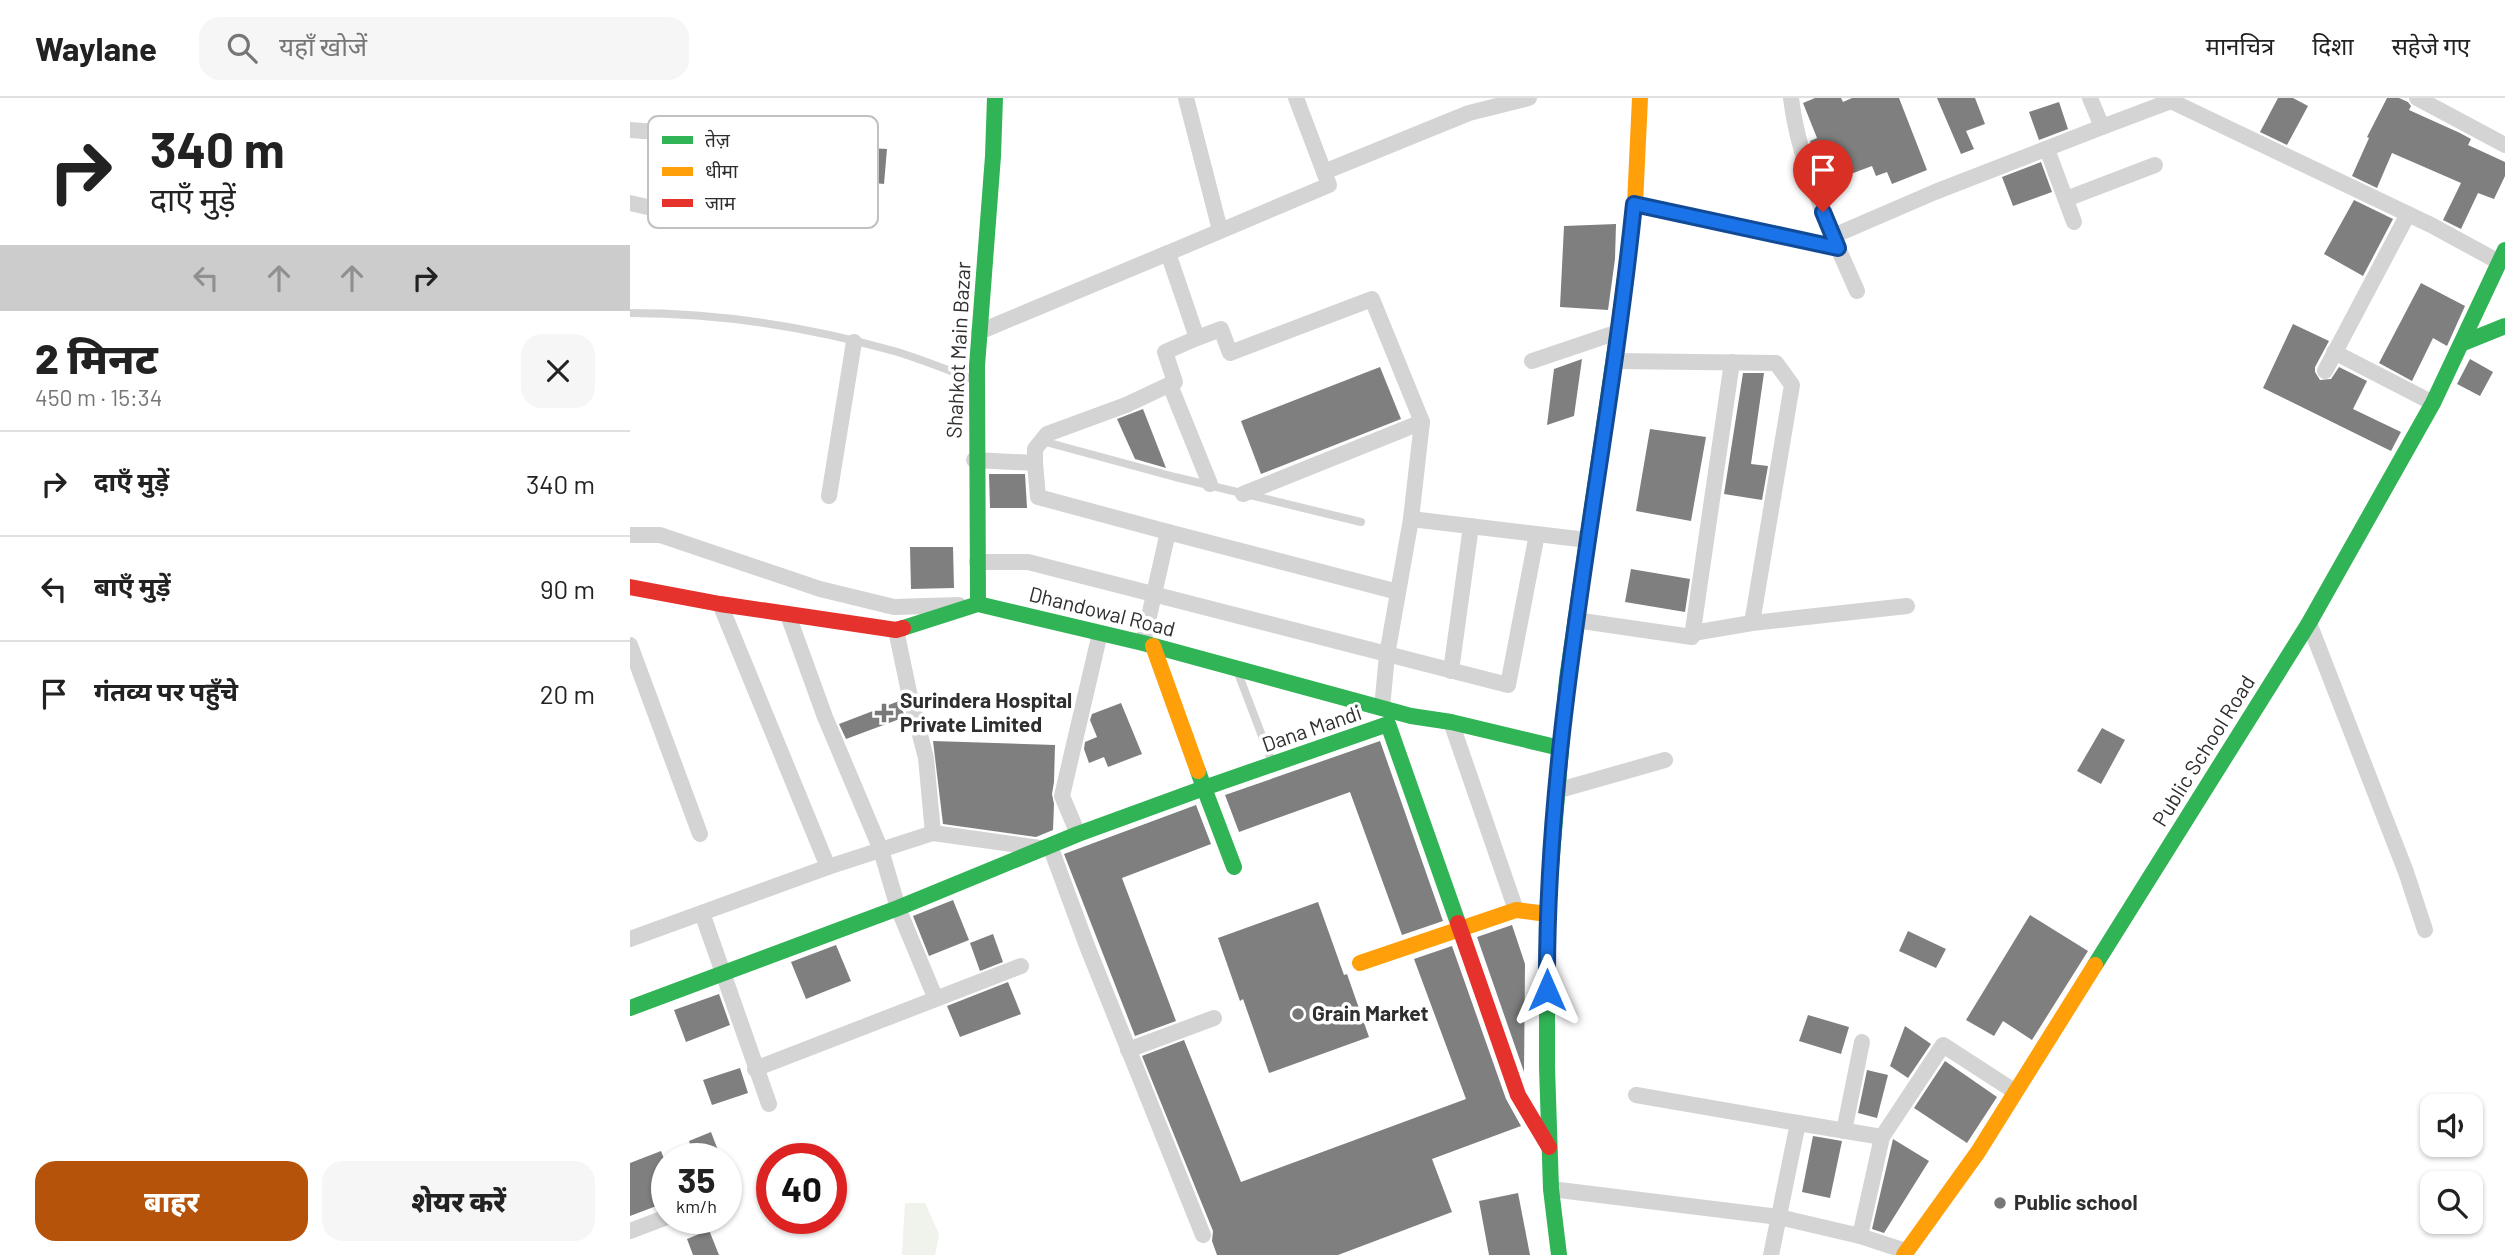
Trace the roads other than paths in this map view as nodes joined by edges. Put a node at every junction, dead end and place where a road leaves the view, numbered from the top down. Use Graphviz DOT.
graph roads {
  1 [pos="995,98"];
  2 [pos="1186,98"];
  3 [pos="1296,98"];
  4 [pos="1529,98"];
  5 [pos="1640,98"];
  6 [pos="1791,98"];
  7 [pos="2090,98"];
  8 [pos="2417,98"];
  9 [pos="2102,127"];
  10 [pos="630,130"];
  11 [pos="648,131"];
  12 [pos="2505,145"];
  13 [pos="2047,149"];
  14 [pos="2155,165"];
  15 [pos="1324,172"];
  16 [pos="2066,199"];
  17 [pos="630,203"];
  18 [pos="1634,204"];
  19 [pos="648,207"];
  20 [pos="2408,214"];
  21 [pos="2074,222"];
  22 [pos="1220,230"];
  23 [pos="1835,242"];
  24 [pos="1168,253"];
  25 [pos="2502,256"];
  26 [pos="1857,291"];
  27 [pos="630,313"];
  28 [pos="2505,326"];
  29 [pos="979,332"];
  30 [pos="1618,332"];
  31 [pos="1197,338"];
  32 [pos="854,342"];
  33 [pos="2463,344"];
  34 [pos="2334,352"];
  35 [pos="1615,361"];
  36 [pos="1532,362"];
  37 [pos="1732,362"];
  38 [pos="2325,371"];
  39 [pos="977,381"];
  40 [pos="1170,385"];
  41 [pos="2433,403"];
  42 [pos="1422,422"];
  43 [pos="1042,441"];
  44 [pos="974,460"];
  45 [pos="1035,463"];
  46 [pos="1210,484"];
  47 [pos="1243,494"];
  48 [pos="829,495"];
  49 [pos="1411,519"];
  50 [pos="1361,522"];
  51 [pos="1471,526"];
  52 [pos="1168,532"];
  53 [pos="1536,534"];
  54 [pos="630,535"];
  55 [pos="1587,540"];
  56 [pos="977,562"];
  57 [pos="630,587"];
  58 [pos="1398,592"];
  59 [pos="1154,594"];
  60 [pos="720,604"];
  61 [pos="978,604"];
  62 [pos="1908,606"];
  63 [pos="788,615"];
  64 [pos="1575,620"];
  65 [pos="1752,623"];
  66 [pos="2309,623"];
  67 [pos="896,630"];
  68 [pos="1100,633"];
  69 [pos="1693,633"];
  70 [pos="1148,644"];
  71 [pos="630,645"];
  72 [pos="1387,655"];
  73 [pos="1236,669"];
  74 [pos="1451,671"];
  75 [pos="1382,708"];
  76 [pos="1410,716"];
  77 [pos="1451,722"];
  78 [pos="1388,724"];
  79 [pos="1560,748"];
  80 [pos="1665,760"];
  81 [pos="1273,764"];
  82 [pos="1204,788"];
  83 [pos="1556,791"];
  84 [pos="933,833"];
  85 [pos="700,834"];
  86 [pos="1078,834"];
  87 [pos="1045,847"];
  88 [pos="881,850"];
  89 [pos="828,867"];
  90 [pos="1234,867"];
  91 [pos="898,908"];
  92 [pos="1516,910"];
  93 [pos="702,913"];
  94 [pos="1547,914"];
  95 [pos="1460,929"];
  96 [pos="2425,930"];
  97 [pos="630,939"];
  98 [pos="1360,963"];
  99 [pos="1021,965"];
  100 [pos="724,973"];
  101 [pos="935,997"];
  102 [pos="630,1008"];
  103 [pos="1214,1018"];
  104 [pos="1862,1042"];
  105 [pos="1128,1050"];
  106 [pos="755,1069"];
  107 [pos="2014,1091"];
  108 [pos="1636,1095"];
  109 [pos="769,1104"];
  110 [pos="1798,1123"];
  111 [pos="1844,1130"];
  112 [pos="1882,1137"];
  113 [pos="1551,1152"];
  114 [pos="1552,1189"];
  115 [pos="1779,1217"];
  116 [pos="651,1223"];
  117 [pos="630,1231"];
  118 [pos="1203,1235"];
  119 [pos="1860,1236"];
  120 [pos="1905,1253"];
  121 [pos="1559,1255"];
  122 [pos="1771,1255"];
  1 -- 29 [label="street, Shahkot Main Bazar"];
  2 -- 22 [label="street"];
  3 -- 15 [label="street"];
  4 -- 15 [label="street"];
  5 -- 18 [label="street"];
  6 -- 23 [label="street"];
  7 -- 9 [label="street"];
  8 -- 12 [label="street"];
  9 -- 13 [label="street"];
  9 -- 20 [label="street"];
  10 -- 11 [label="street"];
  13 -- 16 [label="street"];
  13 -- 23 [label="street"];
  14 -- 16 [label="street"];
  15 -- 22 [label="street"];
  16 -- 21 [label="street"];
  17 -- 19 [label="street"];
  18 -- 23 [label="street"];
  18 -- 30 [label="street"];
  20 -- 25 [label="street"];
  20 -- 34 [label="street"];
  22 -- 24 [label="street"];
  23 -- 26 [label="street"];
  24 -- 29 [label="street"];
  24 -- 31 [label="street"];
  25 -- 33 [label="street, Public School Road"];
  27 -- 32 [label="lane"];
  28 -- 33 [label="street"];
  29 -- 39 [label="street, Shahkot Main Bazar"];
  30 -- 35 [label="street"];
  30 -- 36 [label="street"];
  31 -- 40 [label="street"];
  31 -- 42 [label="street"];
  32 -- 39 [label="lane"];
  32 -- 48 [label="street"];
  33 -- 41 [label="street, Public School Road"];
  34 -- 38 [label="street"];
  34 -- 41 [label="street"];
  35 -- 37 [label="street"];
  35 -- 55 [label="street"];
  37 -- 65 [label="street"];
  37 -- 69 [label="street"];
  39 -- 44 [label="street, Shahkot Main Bazar"];
  40 -- 43 [label="street"];
  40 -- 46 [label="street"];
  41 -- 66 [label="street, Public School Road"];
  42 -- 47 [label="street"];
  42 -- 49 [label="street"];
  43 -- 45 [label="street"];
  43 -- 46 [label="lane"];
  44 -- 45 [label="street"];
  44 -- 56 [label="street, Shahkot Main Bazar"];
  45 -- 52 [label="street"];
  46 -- 47 [label="lane"];
  47 -- 50 [label="lane"];
  49 -- 51 [label="street"];
  49 -- 58 [label="street"];
  51 -- 53 [label="street"];
  51 -- 74 [label="street"];
  52 -- 58 [label="street"];
  52 -- 59 [label="street"];
  53 -- 55 [label="street"];
  53 -- 74 [label="street"];
  54 -- 61 [label="street"];
  55 -- 64 [label="street"];
  56 -- 59 [label="street"];
  56 -- 61 [label="street, Shahkot Main Bazar"];
  57 -- 60 [label="street"];
  58 -- 72 [label="street"];
  59 -- 70 [label="street"];
  59 -- 72 [label="street"];
  60 -- 63 [label="street"];
  60 -- 89 [label="street"];
  61 -- 67 [label="street"];
  61 -- 68 [label="street, Dhandowal Road"];
  62 -- 65 [label="street"];
  63 -- 67 [label="street"];
  63 -- 88 [label="street"];
  64 -- 69 [label="street"];
  64 -- 79 [label="street"];
  65 -- 69 [label="street"];
  66 -- 96 [label="street"];
  66 -- 107 [label="street, Public School Road"];
  67 -- 84 [label="street"];
  68 -- 70 [label="street, Dhandowal Road"];
  68 -- 86 [label="street"];
  70 -- 73 [label="street, Dhandowal Road"];
  70 -- 82 [label="street"];
  71 -- 85 [label="street"];
  72 -- 74 [label="street"];
  72 -- 75 [label="street"];
  73 -- 75 [label="street, Dhandowal Road"];
  73 -- 81 [label="lane"];
  75 -- 76 [label="street, Dhandowal Road"];
  76 -- 77 [label="street, Dhandowal Road"];
  76 -- 78 [label="street"];
  77 -- 79 [label="street, Dhandowal Road"];
  77 -- 92 [label="street"];
  78 -- 81 [label="street, Dana Mandi"];
  78 -- 95 [label="street, Dana Mandi"];
  79 -- 83 [label="street"];
  80 -- 83 [label="street"];
  81 -- 82 [label="street, Dana Mandi"];
  82 -- 86 [label="street"];
  82 -- 90 [label="street"];
  83 -- 94 [label="street"];
  84 -- 87 [label="street"];
  84 -- 88 [label="street"];
  86 -- 87 [label="street"];
  87 -- 91 [label="street"];
  87 -- 105 [label="street"];
  88 -- 89 [label="street"];
  88 -- 91 [label="street"];
  89 -- 93 [label="street"];
  91 -- 100 [label="street"];
  91 -- 101 [label="street"];
  92 -- 94 [label="street"];
  92 -- 95 [label="street"];
  93 -- 97 [label="street"];
  93 -- 100 [label="street"];
  94 -- 113 [label="street"];
  95 -- 98 [label="street"];
  95 -- 113 [label="street, Dana Mandi"];
  99 -- 101 [label="street"];
  100 -- 102 [label="street"];
  100 -- 106 [label="street"];
  101 -- 106 [label="street"];
  103 -- 105 [label="street"];
  104 -- 111 [label="street"];
  105 -- 118 [label="street"];
  106 -- 109 [label="street"];
  107 -- 112 [label="street"];
  107 -- 120 [label="street, Public School Road"];
  108 -- 110 [label="street"];
  110 -- 111 [label="street"];
  110 -- 115 [label="street"];
  111 -- 112 [label="street"];
  112 -- 119 [label="street"];
  113 -- 114 [label="street"];
  114 -- 115 [label="street"];
  114 -- 121 [label="street"];
  115 -- 119 [label="street"];
  115 -- 122 [label="street"];
  116 -- 117 [label="street"];
  119 -- 120 [label="street"];
}
